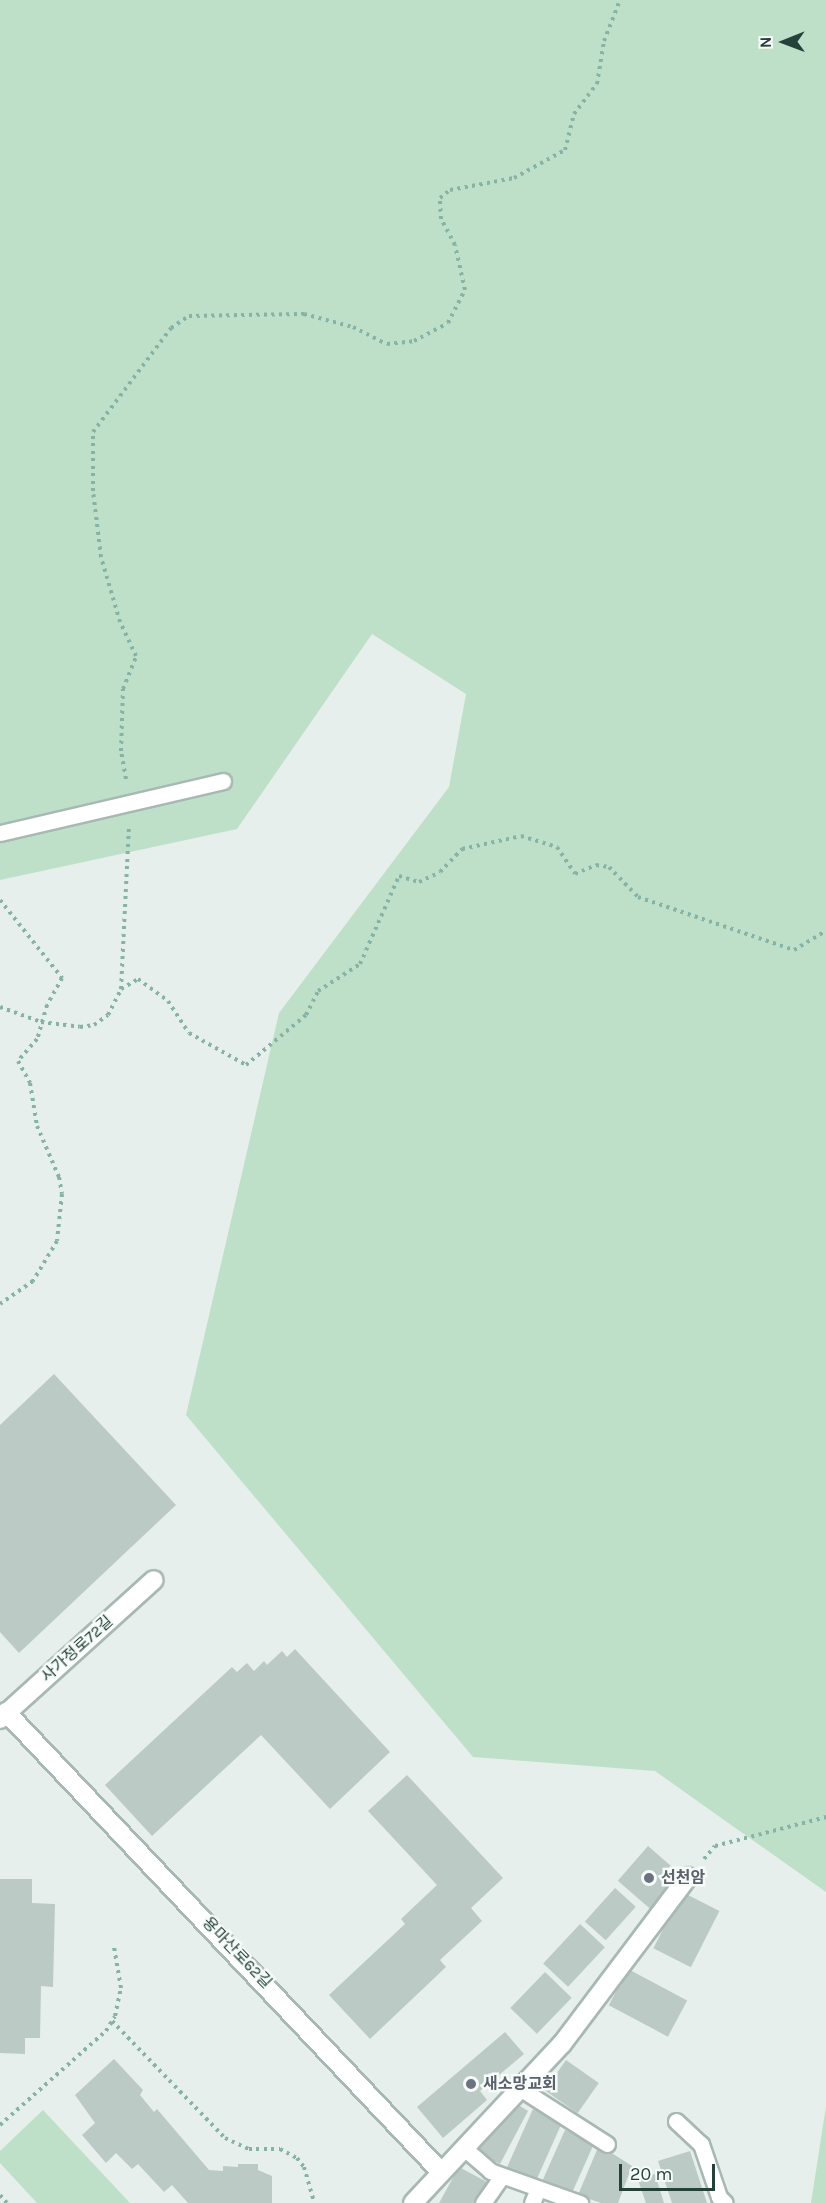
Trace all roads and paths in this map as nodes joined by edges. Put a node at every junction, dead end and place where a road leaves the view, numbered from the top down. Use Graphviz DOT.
graph roads {
  1 [pos="620,0"];
  2 [pos="223,781"];
  3 [pos="129,802"];
  4 [pos="0,833"];
  5 [pos="0,900"];
  6 [pos="826,932"];
  7 [pos="121,989"];
  8 [pos="0,1007"];
  9 [pos="41,1022"];
  10 [pos="0,1304"];
  11 [pos="154,1580"];
  12 [pos="3,1716"];
  13 [pos="826,1817"];
  14 [pos="688,1877"];
  15 [pos="114,1947"];
  16 [pos="112,2021"];
  17 [pos="522,2089"];
  18 [pos="676,2121"];
  19 [pos="0,2125"];
  20 [pos="607,2144"];
  21 [pos="464,2148"];
  22 [pos="441,2172"];
  23 [pos="502,2176"];
  24 [pos="0,2195"];
  25 [pos="535,2196"];
  26 [pos="7,2203"];
  27 [pos="314,2203"];
  28 [pos="413,2203"];
  29 [pos="483,2203"];
  30 [pos="579,2203"];
  31 [pos="725,2203"];
  1 -- 3 [label="path"];
  2 -- 3 [label="lane"];
  3 -- 4 [label="lane"];
  3 -- 7 [label="path"];
  5 -- 9 [label="path"];
  6 -- 7 [label="path"];
  7 -- 9 [label="path"];
  8 -- 9 [label="path"];
  9 -- 10 [label="path"];
  11 -- 12 [label="street, 사가정로72길"];
  12 -- 22 [label="street, 용마산로62길"];
  13 -- 14 [label="path"];
  14 -- 17 [label="street"];
  15 -- 16 [label="path"];
  16 -- 19 [label="path"];
  16 -- 27 [label="path"];
  17 -- 20 [label="lane"];
  17 -- 21 [label="street"];
  18 -- 31 [label="lane"];
  21 -- 22 [label="street"];
  21 -- 23 [label="lane"];
  22 -- 28 [label="street"];
  23 -- 25 [label="lane"];
  23 -- 29 [label="lane"];
  24 -- 26 [label="path"];
  25 -- 30 [label="lane"];
}
